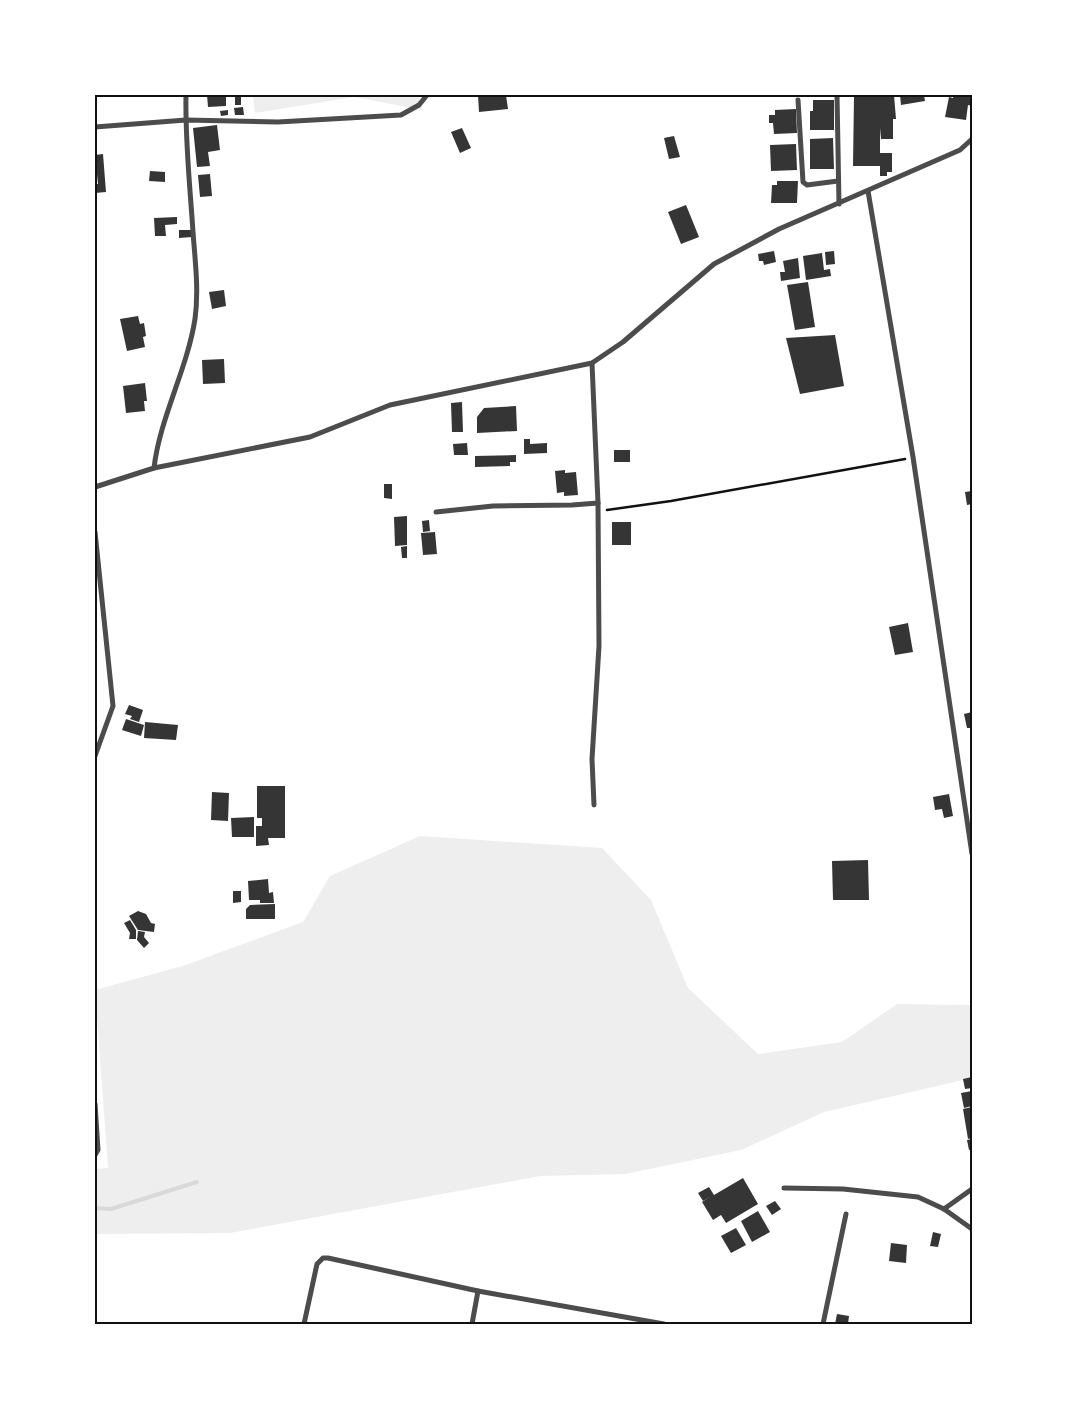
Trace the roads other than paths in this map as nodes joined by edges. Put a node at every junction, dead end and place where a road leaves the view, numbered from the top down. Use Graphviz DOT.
graph roads {
  1 [pos="186,95"];
  2 [pos="426,95"];
  3 [pos="837,95"];
  4 [pos="798,100"];
  5 [pos="186,120"];
  6 [pos="95,127"];
  7 [pos="972,139"];
  8 [pos="838,182"];
  9 [pos="868,191"];
  10 [pos="839,204"];
  11 [pos="592,363"];
  12 [pos="154,468"];
  13 [pos="95,487"];
  14 [pos="598,502"];
  15 [pos="436,512"];
  16 [pos="95,532"];
  17 [pos="95,756"];
  18 [pos="594,805"];
  19 [pos="972,854"];
  20 [pos="95,1104"];
  21 [pos="95,1155"];
  22 [pos="784,1188"];
  23 [pos="972,1189"];
  24 [pos="944,1209"];
  25 [pos="846,1214"];
  26 [pos="972,1228"];
  27 [pos="478,1291"];
  28 [pos="638,1321"];
  29 [pos="304,1324"];
  30 [pos="472,1324"];
  31 [pos="664,1324"];
  32 [pos="823,1324"];
  1 -- 5 [label="street"];
  2 -- 5 [label="street"];
  3 -- 8 [label="street"];
  4 -- 8 [label="street"];
  5 -- 6 [label="street"];
  5 -- 12 [label="street"];
  7 -- 9 [label="street"];
  8 -- 10 [label="street"];
  9 -- 10 [label="street"];
  9 -- 19 [label="street"];
  10 -- 11 [label="street"];
  11 -- 12 [label="street"];
  11 -- 14 [label="street"];
  12 -- 13 [label="street"];
  14 -- 15 [label="street"];
  14 -- 18 [label="street"];
  16 -- 17 [label="street"];
  20 -- 21 [label="street"];
  22 -- 24 [label="street"];
  23 -- 24 [label="street"];
  24 -- 26 [label="street"];
  25 -- 32 [label="street"];
  27 -- 28 [label="street"];
  27 -- 29 [label="street"];
  27 -- 30 [label="street"];
  28 -- 31 [label="street"];
}
